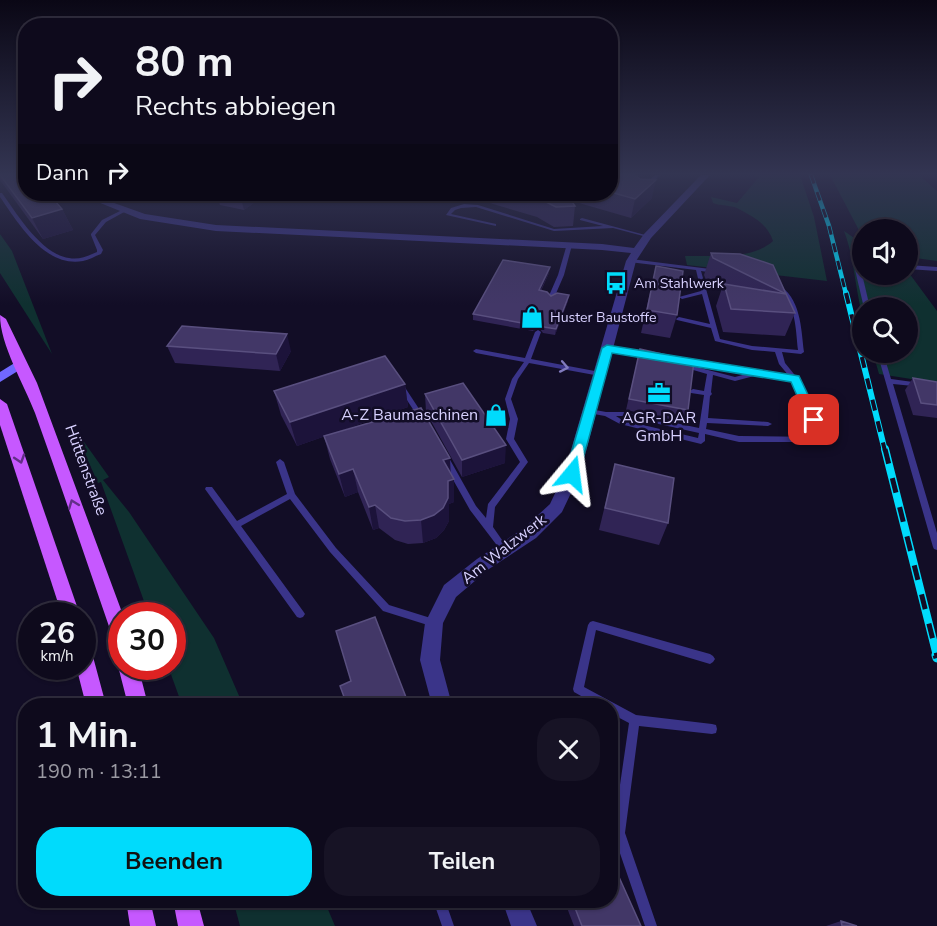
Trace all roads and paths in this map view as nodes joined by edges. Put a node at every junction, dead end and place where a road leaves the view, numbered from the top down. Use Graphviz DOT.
graph roads {
  1 [pos="18,218"];
  2 [pos="110,218"];
  3 [pos="153,218"];
  4 [pos="463,218"];
  5 [pos="516,218"];
  6 [pos="663,218"];
  7 [pos="582,219"];
  8 [pos="494,225"];
  9 [pos="613,227"];
  10 [pos="647,236"];
  11 [pos="569,245"];
  12 [pos="634,256"];
  13 [pos="918,268"];
  14 [pos="698,269"];
  15 [pos="937,269"];
  16 [pos="720,272"];
  17 [pos="770,282"];
  18 [pos="704,292"];
  19 [pos="682,297"];
  20 [pos="551,298"];
  21 [pos="0,319"];
  22 [pos="679,319"];
  23 [pos="712,326"];
  24 [pos="538,332"];
  25 [pos="607,348"];
  26 [pos="778,350"];
  27 [pos="476,351"];
  28 [pos="653,357"];
  29 [pos="528,360"];
  30 [pos="21,363"];
  31 [pos="883,363"];
  32 [pos="0,367"];
  33 [pos="710,372"];
  34 [pos="759,373"];
  35 [pos="600,374"];
  36 [pos="0,378"];
  37 [pos="795,379"];
  38 [pos="889,381"];
  39 [pos="399,383"];
  40 [pos="913,384"];
  41 [pos="693,391"];
  42 [pos="709,394"];
  43 [pos="0,404"];
  44 [pos="598,413"];
  45 [pos="705,420"];
  46 [pos="768,424"];
  47 [pos="428,430"];
  48 [pos="703,432"];
  49 [pos="440,450"];
  50 [pos="280,462"];
  51 [pos="209,489"];
  52 [pos="291,495"];
  53 [pos="236,525"];
  54 [pos="489,528"];
  55 [pos="937,547"];
  56 [pos="505,550"];
  57 [pos="67,602"];
  58 [pos="110,602"];
  59 [pos="300,614"];
  60 [pos="434,623"];
  61 [pos="710,659"];
  62 [pos="89,680"];
  63 [pos="132,680"];
  64 [pos="94,698"];
  65 [pos="136,698"];
  66 [pos="440,698"];
  67 [pos="594,698"];
  68 [pos="618,711"];
  69 [pos="635,720"];
  70 [pos="712,729"];
  71 [pos="139,908"];
  72 [pos="187,908"];
  73 [pos="442,908"];
  74 [pos="517,908"];
  75 [pos="142,926"];
  76 [pos="191,926"];
  77 [pos="448,926"];
  78 [pos="524,926"];
  79 [pos="651,926"];
  1 -- 2 [label="lane"];
  3 -- 11 [label="street"];
  4 -- 8 [label="lane"];
  5 -- 9 [label="lane"];
  6 -- 10 [label="street, Am Walzwerk"];
  7 -- 9 [label="lane"];
  9 -- 10 [label="lane"];
  10 -- 12 [label="street, Am Walzwerk"];
  11 -- 12 [label="street"];
  11 -- 20 [label="lane"];
  12 -- 14 [label="lane"];
  12 -- 25 [label="street, Am Walzwerk"];
  13 -- 15 [label="lane"];
  14 -- 16 [label="lane"];
  14 -- 18 [label="lane"];
  17 -- 26 [label="lane"];
  18 -- 19 [label="lane"];
  18 -- 23 [label="lane"];
  21 -- 30 [label="main road, Hüttenstraße"];
  22 -- 23 [label="lane"];
  23 -- 26 [label="lane"];
  24 -- 29 [label="lane"];
  25 -- 28 [label="lane"];
  25 -- 35 [label="street, Am Walzwerk"];
  26 -- 37 [label="lane"];
  27 -- 29 [label="lane"];
  29 -- 35 [label="lane, one-way"];
  29 -- 54 [label="lane"];
  30 -- 32 [label="street"];
  30 -- 36 [label="street"];
  58 -- 30 [label="main road, Hüttenstraße, one-way"];
  31 -- 38 [label="lane"];
  33 -- 34 [label="lane"];
  33 -- 34 [label="lane"];
  33 -- 42 [label="lane"];
  34 -- 37 [label="lane"];
  35 -- 44 [label="street, Am Walzwerk"];
  37 -- 48 [label="lane"];
  38 -- 40 [label="lane"];
  38 -- 55 [label="lane"];
  39 -- 47 [label="lane"];
  41 -- 42 [label="lane"];
  42 -- 45 [label="lane"];
  43 -- 57 [label="main road, one-way"];
  44 -- 48 [label="lane"];
  44 -- 48 [label="lane"];
  44 -- 56 [label="street, Am Walzwerk"];
  45 -- 46 [label="lane"];
  45 -- 48 [label="lane"];
  49 -- 54 [label="lane"];
  50 -- 52 [label="lane"];
  51 -- 53 [label="lane"];
  52 -- 53 [label="lane"];
  52 -- 60 [label="lane"];
  53 -- 59 [label="lane"];
  54 -- 56 [label="lane"];
  56 -- 60 [label="street, Am Walzwerk"];
  60 -- 66 [label="street, Am Walzwerk"];
  61 -- 67 [label="lane"];
  62 -- 64 [label="main road"];
  63 -- 65 [label="main road"];
  68 -- 69 [label="lane"];
  69 -- 70 [label="lane"];
  69 -- 79 [label="lane"];
  71 -- 75 [label="main road"];
  72 -- 76 [label="main road"];
  73 -- 77 [label="lane"];
  74 -- 78 [label="street"];
}
